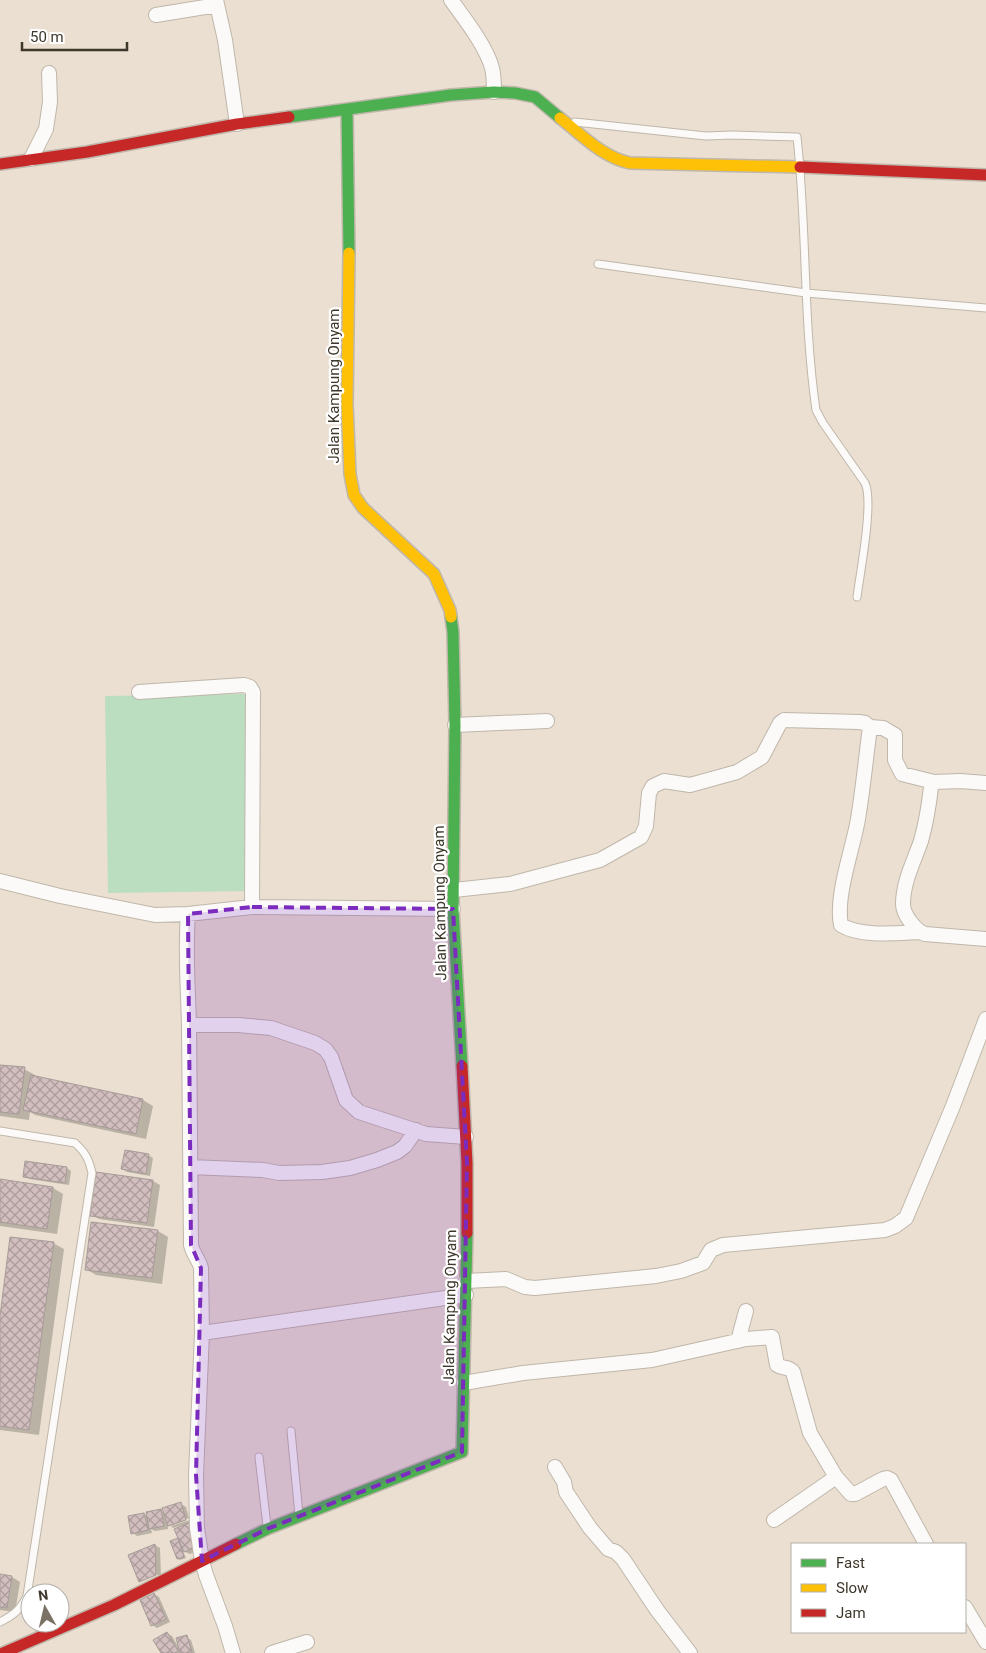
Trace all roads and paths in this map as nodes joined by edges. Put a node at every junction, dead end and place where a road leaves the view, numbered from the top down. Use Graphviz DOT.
graph roads {
  1 [pos="451,0"];
  2 [pos="216,3"];
  3 [pos="156,15"];
  4 [pos="49,72"];
  5 [pos="494,92"];
  6 [pos="347,110"];
  7 [pos="566,121"];
  8 [pos="237,124"];
  9 [pos="31,159"];
  10 [pos="0,164"];
  11 [pos="800,168"];
  12 [pos="986,175"];
  13 [pos="598,264"];
  14 [pos="806,294"];
  15 [pos="986,308"];
  16 [pos="857,597"];
  17 [pos="139,692"];
  18 [pos="547,722"];
  19 [pos="454,725"];
  20 [pos="870,727"];
  21 [pos="934,782"];
  22 [pos="986,783"];
  23 [pos="0,881"];
  24 [pos="454,890"];
  25 [pos="252,907"];
  26 [pos="453,909"];
  27 [pos="188,914"];
  28 [pos="919,932"];
  29 [pos="986,939"];
  30 [pos="986,1019"];
  31 [pos="189,1025"];
  32 [pos="416,1130"];
  33 [pos="0,1131"];
  34 [pos="466,1137"];
  35 [pos="190,1167"];
  36 [pos="466,1288"];
  37 [pos="746,1311"];
  38 [pos="202,1333"];
  39 [pos="738,1341"];
  40 [pos="464,1383"];
  41 [pos="291,1431"];
  42 [pos="259,1457"];
  43 [pos="555,1468"];
  44 [pos="836,1477"];
  45 [pos="299,1516"];
  46 [pos="774,1520"];
  47 [pos="267,1529"];
  48 [pos="925,1543"];
  49 [pos="202,1561"];
  50 [pos="966,1609"];
  51 [pos="0,1622"];
  52 [pos="307,1642"];
  53 [pos="986,1642"];
  54 [pos="3,1653"];
  55 [pos="233,1653"];
  56 [pos="272,1653"];
  57 [pos="690,1653"];
  1 -- 5 [label="street"];
  2 -- 3 [label="street"];
  2 -- 8 [label="street"];
  4 -- 9 [label="street"];
  5 -- 6 [label="street"];
  5 -- 7 [label="street"];
  6 -- 8 [label="street"];
  6 -- 19 [label="street, Jalan Kampung Onyam"];
  7 -- 11 [label="street"];
  7 -- 11 [label="lane"];
  8 -- 9 [label="street"];
  9 -- 10 [label="street"];
  11 -- 12 [label="street"];
  11 -- 14 [label="lane"];
  13 -- 14 [label="lane"];
  14 -- 15 [label="lane"];
  14 -- 16 [label="lane"];
  17 -- 25 [label="street"];
  18 -- 19 [label="street"];
  19 -- 24 [label="street, Jalan Kampung Onyam"];
  20 -- 21 [label="street"];
  20 -- 24 [label="street"];
  20 -- 28 [label="street"];
  21 -- 22 [label="street"];
  21 -- 28 [label="street"];
  23 -- 27 [label="street"];
  24 -- 26 [label="street, Jalan Kampung Onyam"];
  25 -- 26 [label="street"];
  25 -- 27 [label="street"];
  26 -- 34 [label="street, Jalan Kampung Onyam"];
  27 -- 31 [label="street"];
  28 -- 29 [label="street"];
  30 -- 36 [label="street"];
  31 -- 32 [label="street"];
  31 -- 35 [label="street"];
  32 -- 34 [label="street"];
  32 -- 35 [label="street"];
  33 -- 51 [label="lane"];
  34 -- 36 [label="street, Jalan Kampung Onyam"];
  35 -- 38 [label="street"];
  36 -- 38 [label="street"];
  36 -- 40 [label="street, Jalan Kampung Onyam"];
  37 -- 39 [label="street"];
  38 -- 49 [label="street"];
  39 -- 40 [label="street"];
  39 -- 44 [label="street"];
  40 -- 45 [label="street, Jalan Kampung Onyam"];
  41 -- 45 [label="lane"];
  42 -- 47 [label="lane"];
  43 -- 57 [label="street"];
  44 -- 46 [label="street"];
  44 -- 48 [label="street"];
  45 -- 47 [label="street, Jalan Kampung Onyam"];
  47 -- 49 [label="street, Jalan Kampung Onyam"];
  49 -- 54 [label="street, Jalan Kampung Onyam"];
  49 -- 55 [label="street"];
  50 -- 53 [label="street"];
  52 -- 56 [label="street"];
}
